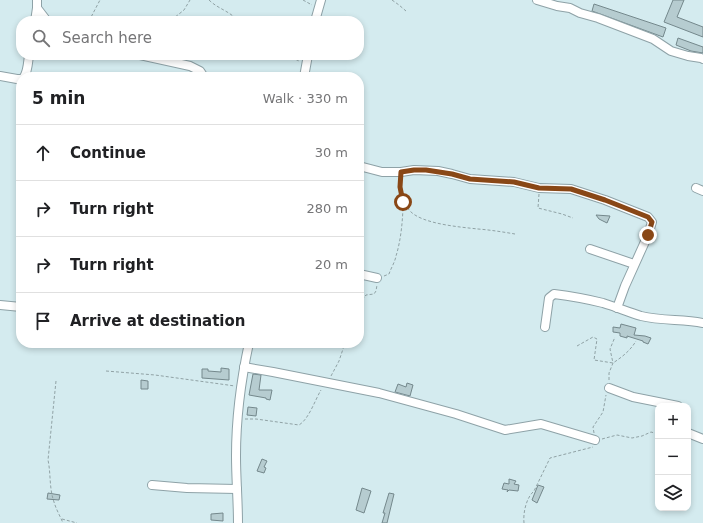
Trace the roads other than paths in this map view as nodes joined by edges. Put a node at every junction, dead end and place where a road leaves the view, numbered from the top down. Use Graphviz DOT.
graph roads {
  1 [pos="537,0"];
  2 [pos="37,4"];
  3 [pos="320,4"];
  4 [pos="36,16"];
  5 [pos="44,16"];
  6 [pos="316,16"];
  7 [pos="703,59"];
  8 [pos="28,60"];
  9 [pos="163,60"];
  10 [pos="307,60"];
  11 [pos="26,72"];
  12 [pos="200,72"];
  13 [pos="305,72"];
  14 [pos="0,76"];
  15 [pos="16,79"];
  16 [pos="364,167"];
  17 [pos="590,249"];
  18 [pos="634,264"];
  19 [pos="364,275"];
  20 [pos="377,278"];
  21 [pos="0,305"];
  22 [pos="16,307"];
  23 [pos="618,308"];
  24 [pos="703,323"];
  25 [pos="545,327"];
  26 [pos="248,348"];
  27 [pos="244,367"];
  28 [pos="608,388"];
  29 [pos="663,403"];
  30 [pos="691,434"];
  31 [pos="703,439"];
  32 [pos="595,440"];
  33 [pos="152,485"];
  34 [pos="237,489"];
  35 [pos="238,523"];
  1 -- 7 [label="street"];
  2 -- 4 [label="street"];
  2 -- 5 [label="street"];
  3 -- 6 [label="street"];
  8 -- 11 [label="street"];
  9 -- 12 [label="street"];
  10 -- 13 [label="street"];
  14 -- 15 [label="street"];
  16 -- 18 [label="street"];
  17 -- 18 [label="street"];
  18 -- 23 [label="street"];
  19 -- 20 [label="street"];
  21 -- 22 [label="street"];
  23 -- 24 [label="street"];
  23 -- 25 [label="street"];
  26 -- 27 [label="street"];
  27 -- 32 [label="street"];
  27 -- 34 [label="street"];
  28 -- 29 [label="street"];
  30 -- 31 [label="street"];
  33 -- 34 [label="street"];
  34 -- 35 [label="street"];
}
